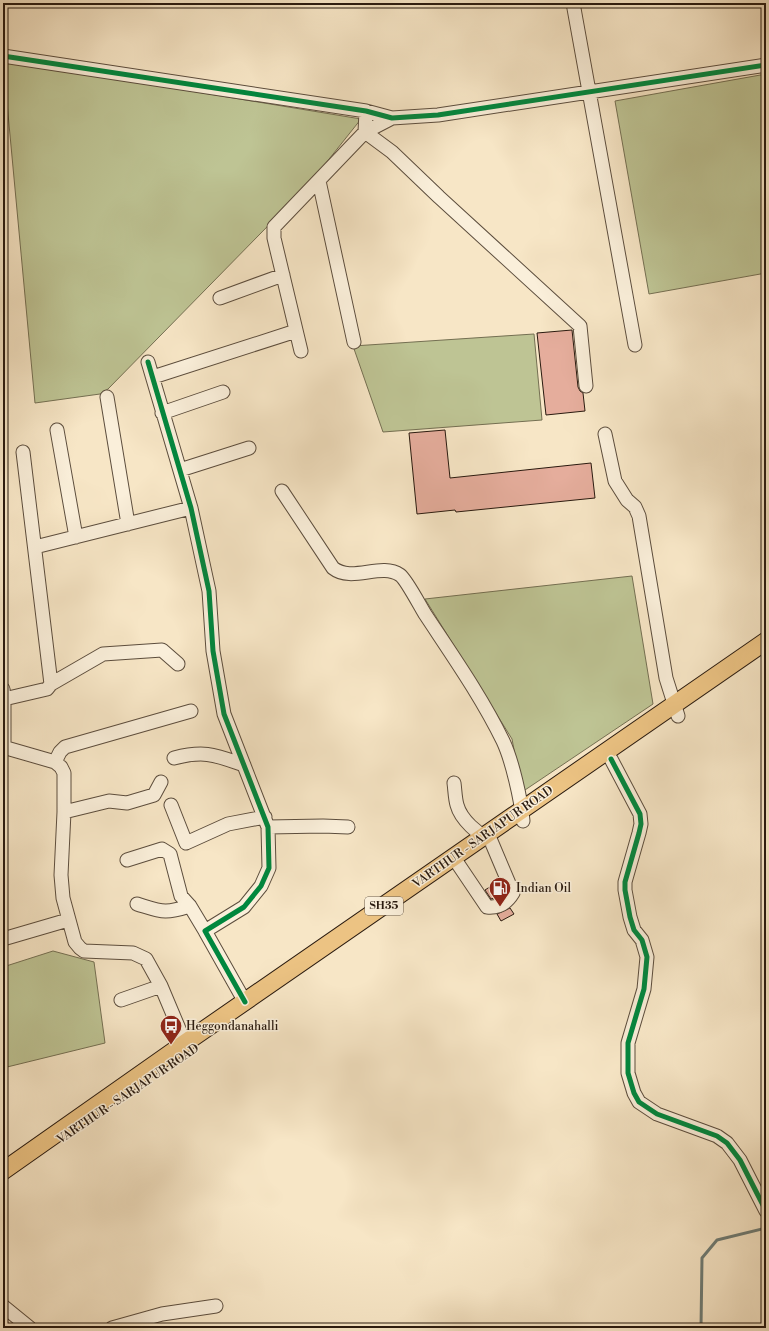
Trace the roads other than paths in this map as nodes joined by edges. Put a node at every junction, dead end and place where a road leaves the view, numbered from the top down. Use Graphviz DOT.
graph roads {
  1 [pos="573,3"];
  2 [pos="3,56"];
  3 [pos="766,64"];
  4 [pos="589,92"];
  5 [pos="366,112"];
  6 [pos="392,118"];
  7 [pos="365,132"];
  8 [pos="319,181"];
  9 [pos="283,275"];
  10 [pos="220,298"];
  11 [pos="296,331"];
  12 [pos="354,342"];
  13 [pos="635,345"];
  14 [pos="301,351"];
  15 [pos="148,362"];
  16 [pos="153,377"];
  17 [pos="586,386"];
  18 [pos="223,392"];
  19 [pos="107,397"];
  20 [pos="162,412"];
  21 [pos="57,430"];
  22 [pos="605,434"];
  23 [pos="249,448"];
  24 [pos="22,452"];
  25 [pos="180,470"];
  26 [pos="282,491"];
  27 [pos="191,508"];
  28 [pos="128,524"];
  29 [pos="76,536"];
  30 [pos="35,546"];
  31 [pos="766,640"];
  32 [pos="766,654"];
  33 [pos="178,664"];
  34 [pos="51,684"];
  35 [pos="4,694"];
  36 [pos="676,710"];
  37 [pos="191,711"];
  38 [pos="4,747"];
  39 [pos="174,758"];
  40 [pos="611,759"];
  41 [pos="55,762"];
  42 [pos="244,765"];
  43 [pos="161,782"];
  44 [pos="454,783"];
  45 [pos="171,805"];
  46 [pos="64,812"];
  47 [pos="522,815"];
  48 [pos="267,822"];
  49 [pos="348,827"];
  50 [pos="487,839"];
  51 [pos="127,860"];
  52 [pos="458,864"];
  53 [pos="137,904"];
  54 [pos="190,906"];
  55 [pos="68,920"];
  56 [pos="205,931"];
  57 [pos="3,939"];
  58 [pos="161,986"];
  59 [pos="120,1000"];
  60 [pos="245,1002"];
  61 [pos="185,1043"];
  62 [pos="3,1171"];
  63 [pos="3,1179"];
  64 [pos="766,1211"];
  65 [pos="3,1306"];
  66 [pos="216,1306"];
  67 [pos="30,1328"];
  68 [pos="112,1328"];
  1 -- 4 [label="street"];
  2 -- 5 [label="street"];
  3 -- 4 [label="street"];
  4 -- 6 [label="street"];
  4 -- 13 [label="street"];
  5 -- 6 [label="street"];
  5 -- 7 [label="street"];
  6 -- 7 [label="street"];
  7 -- 8 [label="street"];
  7 -- 17 [label="street"];
  8 -- 9 [label="street"];
  8 -- 12 [label="street"];
  9 -- 10 [label="street"];
  9 -- 11 [label="street"];
  11 -- 14 [label="street"];
  11 -- 16 [label="street"];
  15 -- 16 [label="street"];
  16 -- 20 [label="street"];
  18 -- 20 [label="street"];
  19 -- 28 [label="street"];
  20 -- 25 [label="street"];
  21 -- 29 [label="street"];
  22 -- 36 [label="street"];
  23 -- 25 [label="street"];
  24 -- 30 [label="street"];
  25 -- 27 [label="street"];
  26 -- 47 [label="street"];
  27 -- 28 [label="street"];
  27 -- 42 [label="street"];
  28 -- 29 [label="street"];
  29 -- 30 [label="street"];
  30 -- 34 [label="street"];
  31 -- 36 [label="main road, VARTHUR - SARJAPUR ROAD / SH35"];
  32 -- 36 [label="main road, VARTHUR - SARJAPUR ROAD / SH35"];
  33 -- 34 [label="street"];
  34 -- 35 [label="street"];
  35 -- 38 [label="street"];
  36 -- 40 [label="main road, VARTHUR - SARJAPUR ROAD / SH35"];
  36 -- 47 [label="main road, VARTHUR - SARJAPUR ROAD / SH35"];
  37 -- 41 [label="street"];
  38 -- 41 [label="street"];
  39 -- 42 [label="street"];
  40 -- 47 [label="main road, VARTHUR - SARJAPUR ROAD / SH35"];
  40 -- 64 [label="street"];
  41 -- 46 [label="street"];
  42 -- 48 [label="street"];
  43 -- 46 [label="street"];
  44 -- 50 [label="street"];
  45 -- 48 [label="street"];
  46 -- 55 [label="street"];
  47 -- 50 [label="main road, VARTHUR - SARJAPUR ROAD / SH35"];
  48 -- 49 [label="street"];
  48 -- 56 [label="street"];
  50 -- 52 [label="main road, VARTHUR - SARJAPUR ROAD / SH35"];
  50 -- 52 [label="street"];
  50 -- 60 [label="main road, VARTHUR - SARJAPUR ROAD / SH35"];
  51 -- 54 [label="street"];
  52 -- 63 [label="main road, VARTHUR - SARJAPUR ROAD / SH35"];
  53 -- 54 [label="street"];
  54 -- 56 [label="street"];
  55 -- 57 [label="street"];
  55 -- 58 [label="street"];
  56 -- 60 [label="street"];
  58 -- 59 [label="street"];
  58 -- 61 [label="street"];
  60 -- 61 [label="main road, VARTHUR - SARJAPUR ROAD / SH35"];
  61 -- 62 [label="main road, VARTHUR - SARJAPUR ROAD / SH35"];
  65 -- 67 [label="street"];
  66 -- 68 [label="street"];
}
